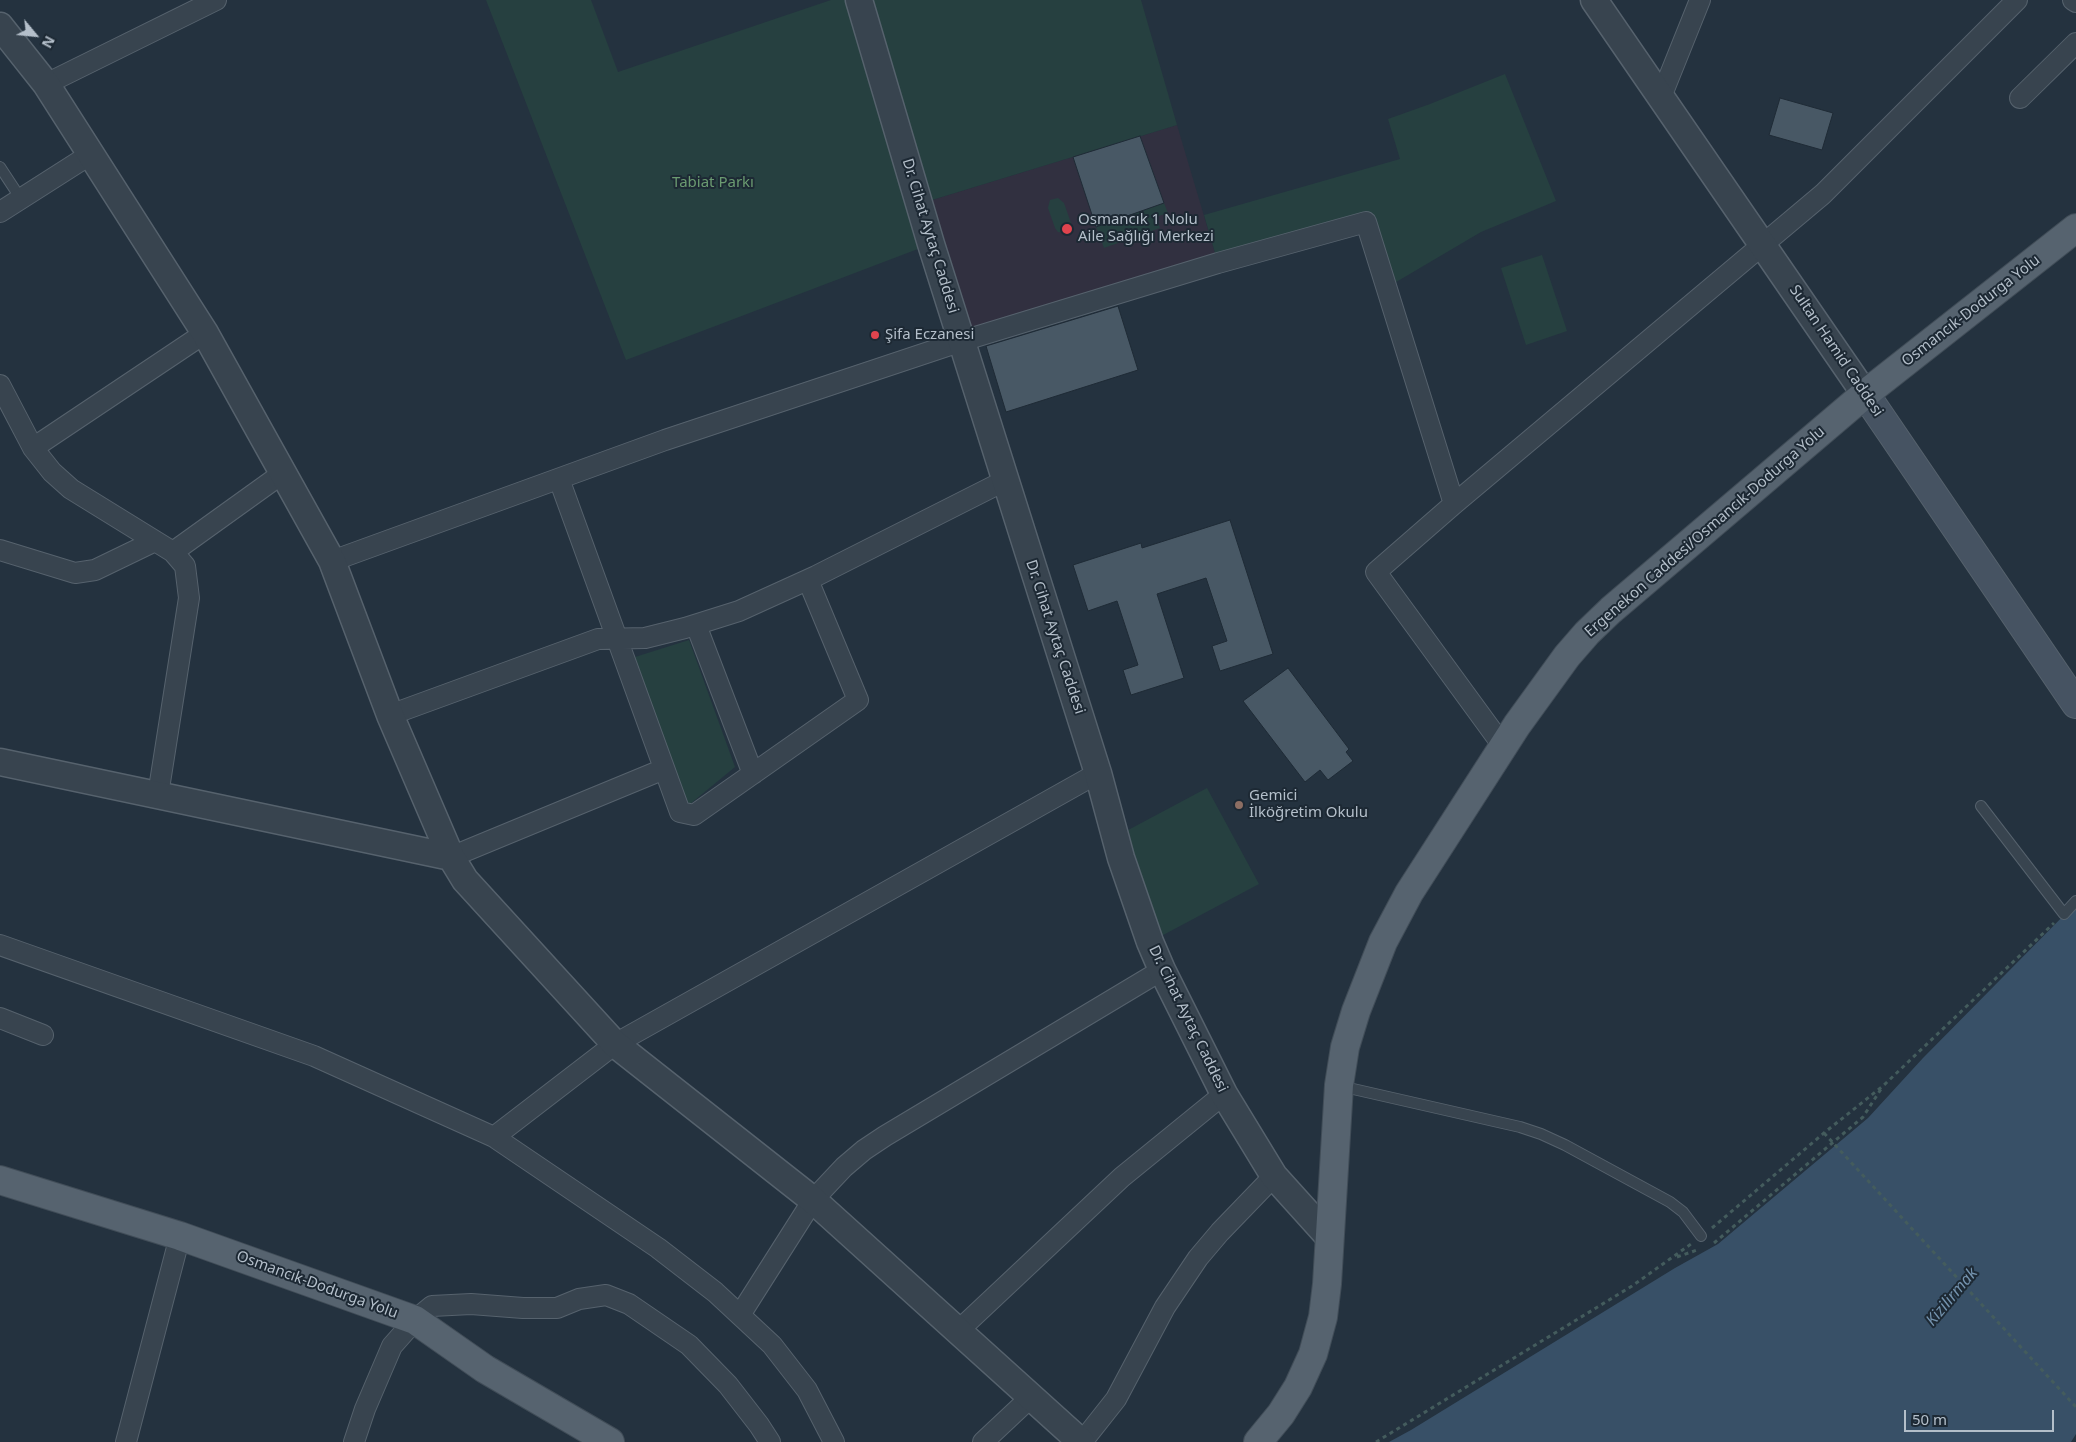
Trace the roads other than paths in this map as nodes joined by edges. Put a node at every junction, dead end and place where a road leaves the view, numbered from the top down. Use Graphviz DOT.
graph roads {
  1 [pos="216,0"];
  2 [pos="1594,0"];
  3 [pos="1700,0"];
  4 [pos="2017,0"];
  5 [pos="862,6"];
  6 [pos="0,26"];
  7 [pos="2076,43"];
  8 [pos="46,84"];
  9 [pos="1661,97"];
  10 [pos="2020,98"];
  11 [pos="91,154"];
  12 [pos="0,167"];
  13 [pos="21,199"];
  14 [pos="0,212"];
  15 [pos="2076,228"];
  16 [pos="1763,244"];
  17 [pos="205,333"];
  18 [pos="962,341"];
  19 [pos="0,385"];
  20 [pos="1865,394"];
  21 [pos="33,448"];
  22 [pos="284,473"];
  23 [pos="559,479"];
  24 [pos="1006,480"];
  25 [pos="1454,504"];
  26 [pos="155,542"];
  27 [pos="0,550"];
  28 [pos="172,552"];
  29 [pos="332,561"];
  30 [pos="808,580"];
  31 [pos="696,625"];
  32 [pos="617,639"];
  33 [pos="2076,704"];
  34 [pos="390,715"];
  35 [pos="1503,746"];
  36 [pos="0,762"];
  37 [pos="664,769"];
  38 [pos="1098,773"];
  39 [pos="753,774"];
  40 [pos="158,795"];
  41 [pos="1981,806"];
  42 [pos="451,857"];
  43 [pos="2076,901"];
  44 [pos="0,945"];
  45 [pos="1162,970"];
  46 [pos="0,1018"];
  47 [pos="43,1035"];
  48 [pos="615,1044"];
  49 [pos="1339,1085"];
  50 [pos="1224,1094"];
  51 [pos="494,1136"];
  52 [pos="1274,1176"];
  53 [pos="0,1180"];
  54 [pos="813,1200"];
  55 [pos="180,1236"];
  56 [pos="1701,1236"];
  57 [pos="1329,1237"];
  58 [pos="740,1315"];
  59 [pos="415,1320"];
  60 [pos="958,1331"];
  61 [pos="1031,1397"];
  62 [pos="126,1442"];
  63 [pos="354,1442"];
  64 [pos="610,1442"];
  65 [pos="770,1442"];
  66 [pos="834,1442"];
  67 [pos="983,1442"];
  68 [pos="1081,1442"];
  69 [pos="1258,1442"];
  1 -- 8 [label="street"];
  2 -- 9 [label="street, Sultan Hamid Caddesi"];
  3 -- 9 [label="street"];
  4 -- 16 [label="street"];
  5 -- 18 [label="street, Dr. Cihat Aytaç Caddesi"];
  6 -- 8 [label="street"];
  7 -- 10 [label="street"];
  8 -- 11 [label="street"];
  9 -- 16 [label="street, Sultan Hamid Caddesi"];
  11 -- 13 [label="street"];
  11 -- 17 [label="street"];
  12 -- 13 [label="lane"];
  13 -- 14 [label="street"];
  15 -- 20 [label="main road, Osmancık-Dodurga Yolu"];
  16 -- 20 [label="street, Sultan Hamid Caddesi"];
  16 -- 25 [label="street"];
  17 -- 21 [label="street"];
  17 -- 22 [label="street"];
  18 -- 23 [label="street"];
  18 -- 24 [label="street, Dr. Cihat Aytaç Caddesi"];
  18 -- 25 [label="street"];
  19 -- 21 [label="street"];
  20 -- 33 [label="main road, Sultan Hamid Caddesi"];
  20 -- 35 [label="main road, Ergenekon Caddesi/Osmancık-Dodurga Yolu"];
  21 -- 26 [label="street"];
  22 -- 28 [label="street"];
  22 -- 29 [label="street"];
  23 -- 29 [label="street"];
  23 -- 32 [label="street"];
  24 -- 30 [label="street"];
  24 -- 38 [label="street, Dr. Cihat Aytaç Caddesi"];
  25 -- 35 [label="street"];
  26 -- 27 [label="street"];
  26 -- 28 [label="street"];
  28 -- 40 [label="street"];
  29 -- 34 [label="street"];
  30 -- 31 [label="street"];
  30 -- 39 [label="street"];
  31 -- 32 [label="street"];
  31 -- 39 [label="street"];
  32 -- 34 [label="street"];
  32 -- 37 [label="street"];
  34 -- 42 [label="street"];
  35 -- 49 [label="main road, Ergenekon Caddesi/Osmancık-Dodurga Yolu"];
  36 -- 40 [label="street"];
  37 -- 39 [label="street"];
  37 -- 42 [label="street"];
  38 -- 45 [label="street, Dr. Cihat Aytaç Caddesi"];
  38 -- 48 [label="street"];
  40 -- 42 [label="street"];
  41 -- 43 [label="lane"];
  42 -- 48 [label="street"];
  44 -- 51 [label="street"];
  45 -- 50 [label="street, Dr. Cihat Aytaç Caddesi"];
  45 -- 54 [label="street"];
  46 -- 47 [label="street"];
  48 -- 51 [label="street"];
  48 -- 54 [label="street"];
  49 -- 56 [label="lane"];
  49 -- 57 [label="main road, Ergenekon Caddesi/Osmancık-Dodurga Yolu"];
  50 -- 52 [label="street, Dr. Cihat Aytaç Caddesi"];
  50 -- 60 [label="street"];
  51 -- 58 [label="street"];
  52 -- 57 [label="street, Dr. Cihat Aytaç Caddesi"];
  52 -- 68 [label="street"];
  53 -- 55 [label="main road, Osmancık-Dodurga Yolu"];
  54 -- 58 [label="street"];
  54 -- 60 [label="street"];
  55 -- 59 [label="main road, Osmancık-Dodurga Yolu"];
  55 -- 62 [label="street"];
  57 -- 69 [label="main road, Ergenekon Caddesi/Osmancık-Dodurga Yolu"];
  58 -- 66 [label="street"];
  59 -- 63 [label="street"];
  59 -- 64 [label="main road, Osmancık-Dodurga Yolu"];
  59 -- 65 [label="street"];
  60 -- 61 [label="street"];
  61 -- 67 [label="street"];
  61 -- 68 [label="street"];
}
